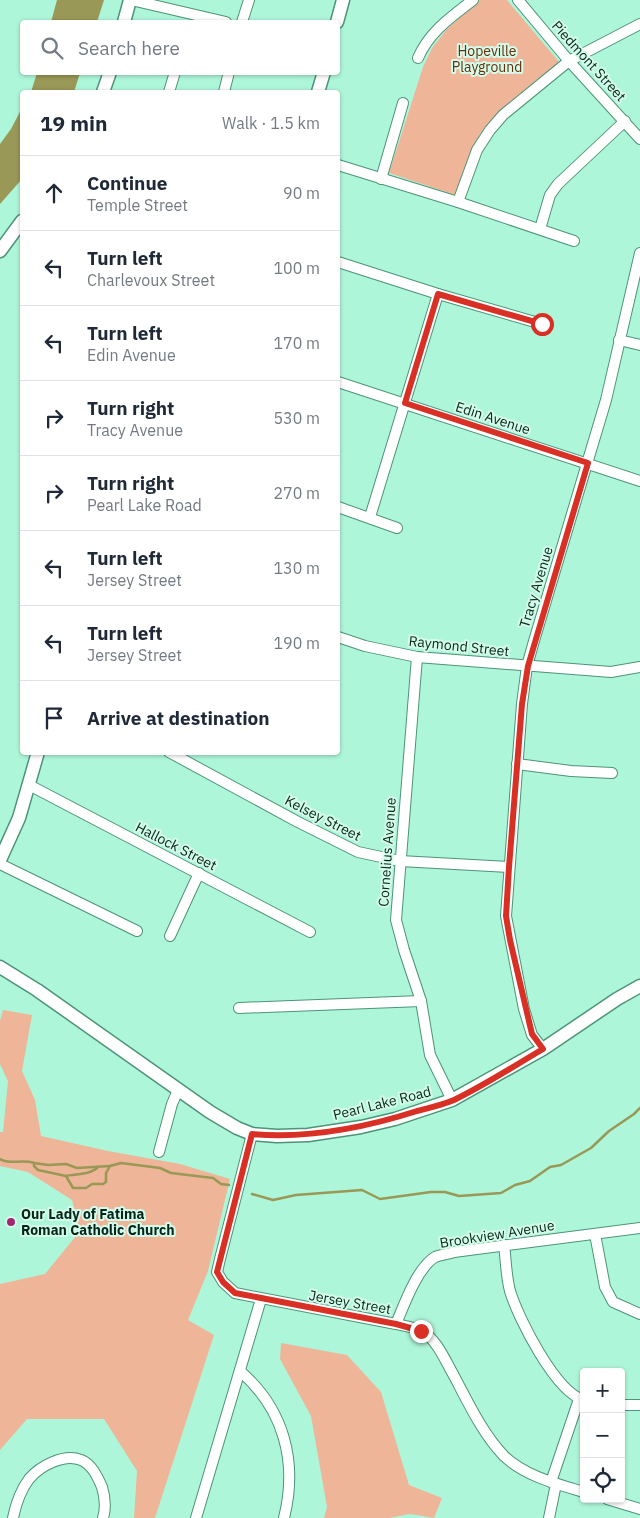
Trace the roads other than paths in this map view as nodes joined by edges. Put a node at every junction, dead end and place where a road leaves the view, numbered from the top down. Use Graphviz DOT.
graph roads {
  1 [pos="130,0"];
  2 [pos="249,0"];
  3 [pos="344,0"];
  4 [pos="473,0"];
  5 [pos="518,0"];
  6 [pos="192,19"];
  7 [pos="125,20"];
  8 [pos="243,20"];
  9 [pos="339,20"];
  10 [pos="640,24"];
  11 [pos="418,58"];
  12 [pos="569,60"];
  13 [pos="109,75"];
  14 [pos="174,75"];
  15 [pos="228,75"];
  16 [pos="323,75"];
  17 [pos="105,90"];
  18 [pos="170,90"];
  19 [pos="224,90"];
  20 [pos="319,90"];
  21 [pos="403,103"];
  22 [pos="625,122"];
  23 [pos="640,139"];
  24 [pos="340,166"];
  25 [pos="381,178"];
  26 [pos="458,202"];
  27 [pos="20,224"];
  28 [pos="540,229"];
  29 [pos="574,242"];
  30 [pos="0,251"];
  31 [pos="640,253"];
  32 [pos="340,263"];
  33 [pos="438,294"];
  34 [pos="542,324"];
  35 [pos="619,340"];
  36 [pos="640,345"];
  37 [pos="340,383"];
  38 [pos="405,403"];
  39 [pos="588,463"];
  40 [pos="640,481"];
  41 [pos="340,508"];
  42 [pos="370,517"];
  43 [pos="397,528"];
  44 [pos="340,638"];
  45 [pos="417,657"];
  46 [pos="528,666"];
  47 [pos="640,667"];
  48 [pos="37,755"];
  49 [pos="175,755"];
  50 [pos="517,764"];
  51 [pos="612,773"];
  52 [pos="29,785"];
  53 [pos="0,860"];
  54 [pos="400,861"];
  55 [pos="0,864"];
  56 [pos="509,867"];
  57 [pos="199,873"];
  58 [pos="137,931"];
  59 [pos="310,932"];
  60 [pos="170,936"];
  61 [pos="0,967"];
  62 [pos="640,986"];
  63 [pos="420,1001"];
  64 [pos="239,1008"];
  65 [pos="543,1049"];
  66 [pos="178,1090"];
  67 [pos="452,1100"];
  68 [pos="252,1134"];
  69 [pos="159,1152"];
  70 [pos="640,1228"];
  71 [pos="595,1234"];
  72 [pos="504,1245"];
  73 [pos="261,1299"];
  74 [pos="640,1314"];
  75 [pos="396,1324"];
  76 [pos="240,1371"];
  77 [pos="580,1398"];
  78 [pos="580,1402"];
  79 [pos="625,1405"];
  80 [pos="640,1405"];
  81 [pos="554,1483"];
  82 [pos="580,1491"];
  83 [pos="620,1503"];
  84 [pos="640,1509"];
  85 [pos="13,1518"];
  86 [pos="103,1518"];
  87 [pos="196,1518"];
  88 [pos="284,1518"];
  89 [pos="549,1518"];
  1 -- 6 [label="street"];
  1 -- 7 [label="main road"];
  2 -- 8 [label="street"];
  3 -- 9 [label="main road"];
  4 -- 11 [label="street"];
  5 -- 12 [label="street, Piedmont Street"];
  10 -- 12 [label="street"];
  12 -- 22 [label="street, Piedmont Street"];
  12 -- 26 [label="street"];
  13 -- 17 [label="main road"];
  14 -- 18 [label="street"];
  15 -- 19 [label="street"];
  16 -- 20 [label="main road"];
  21 -- 25 [label="street"];
  22 -- 23 [label="street, Piedmont Street"];
  22 -- 28 [label="street"];
  24 -- 25 [label="street"];
  25 -- 26 [label="street"];
  26 -- 28 [label="street"];
  27 -- 30 [label="main road"];
  28 -- 29 [label="street"];
  31 -- 35 [label="street, Tracy Avenue"];
  32 -- 33 [label="street"];
  33 -- 34 [label="street"];
  33 -- 38 [label="street"];
  35 -- 36 [label="street"];
  35 -- 39 [label="street, Tracy Avenue"];
  37 -- 38 [label="street, Edin Avenue"];
  38 -- 39 [label="street, Edin Avenue"];
  38 -- 42 [label="street"];
  39 -- 40 [label="street, Edin Avenue"];
  39 -- 46 [label="street, Tracy Avenue"];
  41 -- 42 [label="street"];
  42 -- 43 [label="street"];
  44 -- 45 [label="street, Raymond Street"];
  45 -- 46 [label="street, Raymond Street"];
  45 -- 54 [label="street, Cornelius Avenue"];
  46 -- 47 [label="street, Raymond Street"];
  46 -- 50 [label="street, Tracy Avenue"];
  48 -- 52 [label="main road"];
  49 -- 54 [label="street, Kelsey Street"];
  50 -- 51 [label="street"];
  50 -- 56 [label="street, Tracy Avenue"];
  52 -- 53 [label="main road"];
  52 -- 57 [label="street, Hallock Street"];
  54 -- 56 [label="street, Kelsey Street"];
  54 -- 63 [label="street, Cornelius Avenue"];
  55 -- 58 [label="street"];
  56 -- 65 [label="street, Tracy Avenue"];
  57 -- 59 [label="street, Hallock Street"];
  57 -- 60 [label="street"];
  61 -- 66 [label="main road, Pearl Lake Road"];
  62 -- 65 [label="main road, Pearl Lake Road"];
  63 -- 64 [label="street"];
  63 -- 67 [label="street, Cornelius Avenue"];
  65 -- 67 [label="main road, Pearl Lake Road"];
  66 -- 68 [label="main road, Pearl Lake Road"];
  66 -- 69 [label="street"];
  67 -- 68 [label="main road, Pearl Lake Road"];
  68 -- 73 [label="street, Jersey Street"];
  70 -- 71 [label="street, Brookview Avenue"];
  71 -- 72 [label="street, Brookview Avenue"];
  71 -- 74 [label="street"];
  72 -- 75 [label="street, Brookview Avenue"];
  72 -- 77 [label="street"];
  73 -- 75 [label="street, Jersey Street"];
  73 -- 76 [label="street"];
  75 -- 81 [label="street, Jersey Street"];
  76 -- 87 [label="street"];
  76 -- 88 [label="street"];
  78 -- 81 [label="street"];
  79 -- 80 [label="street"];
  81 -- 82 [label="street, Jersey Street"];
  81 -- 89 [label="street"];
  83 -- 84 [label="street"];
  85 -- 86 [label="street"];
}
